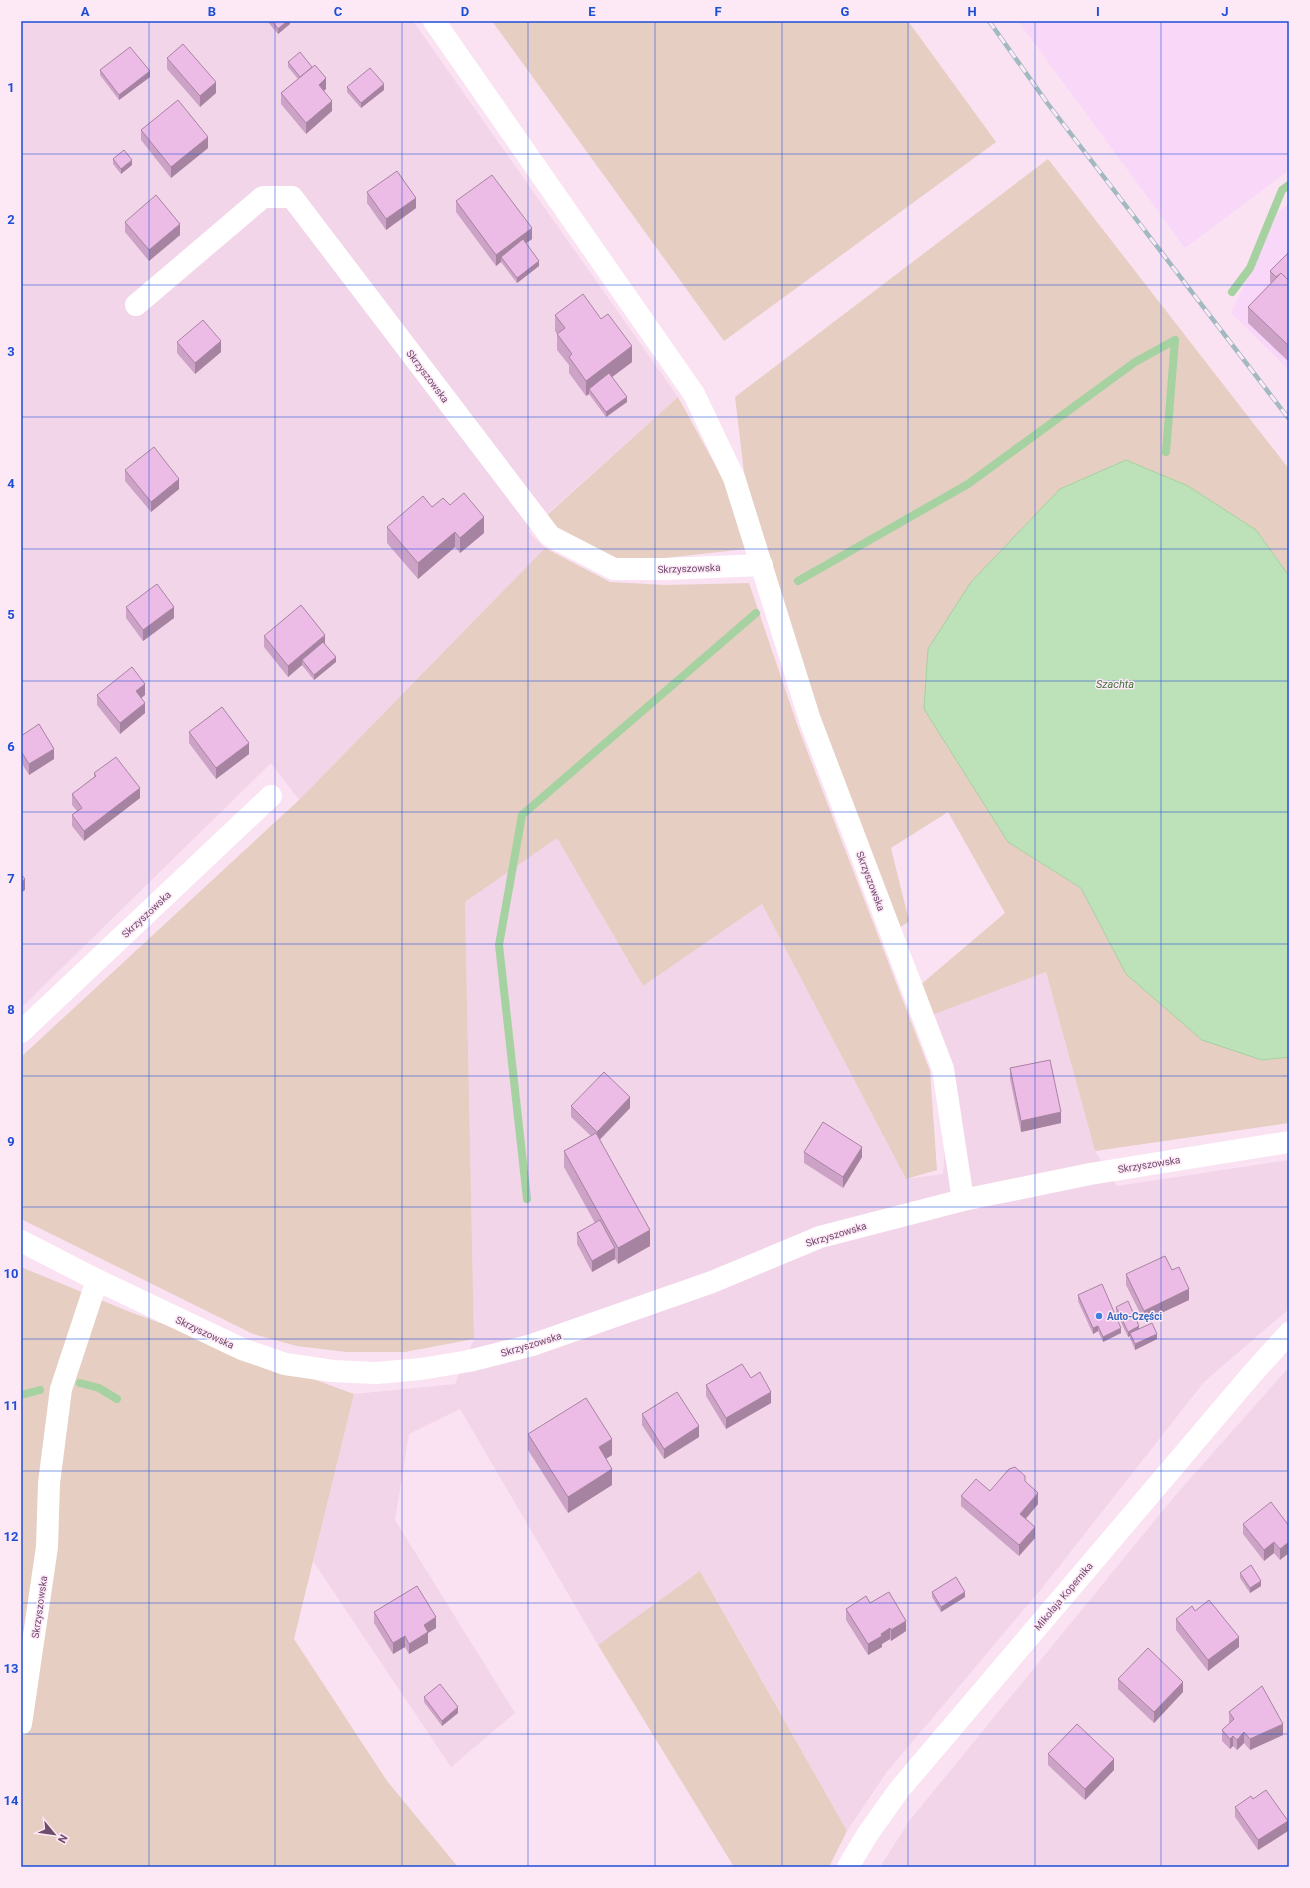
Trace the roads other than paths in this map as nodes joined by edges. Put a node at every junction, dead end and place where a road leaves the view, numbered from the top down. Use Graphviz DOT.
graph roads {
  1 [pos="434,21"];
  2 [pos="136,305"];
  3 [pos="762,565"];
  4 [pos="271,796"];
  5 [pos="21,1032"];
  6 [pos="1289,1142"];
  7 [pos="963,1200"];
  8 [pos="21,1241"];
  9 [pos="97,1280"];
  10 [pos="1289,1333"];
  11 [pos="21,1724"];
  12 [pos="848,1867"];
  1 -- 3 [label="street, Skrzyszowska"];
  2 -- 3 [label="street, Skrzyszowska"];
  3 -- 7 [label="street, Skrzyszowska"];
  4 -- 5 [label="street, Skrzyszowska"];
  6 -- 7 [label="street, Skrzyszowska"];
  7 -- 9 [label="street, Skrzyszowska"];
  8 -- 9 [label="street, Skrzyszowska"];
  9 -- 11 [label="street, Skrzyszowska"];
  10 -- 12 [label="street, Mikołaja Kopernika"];
}
